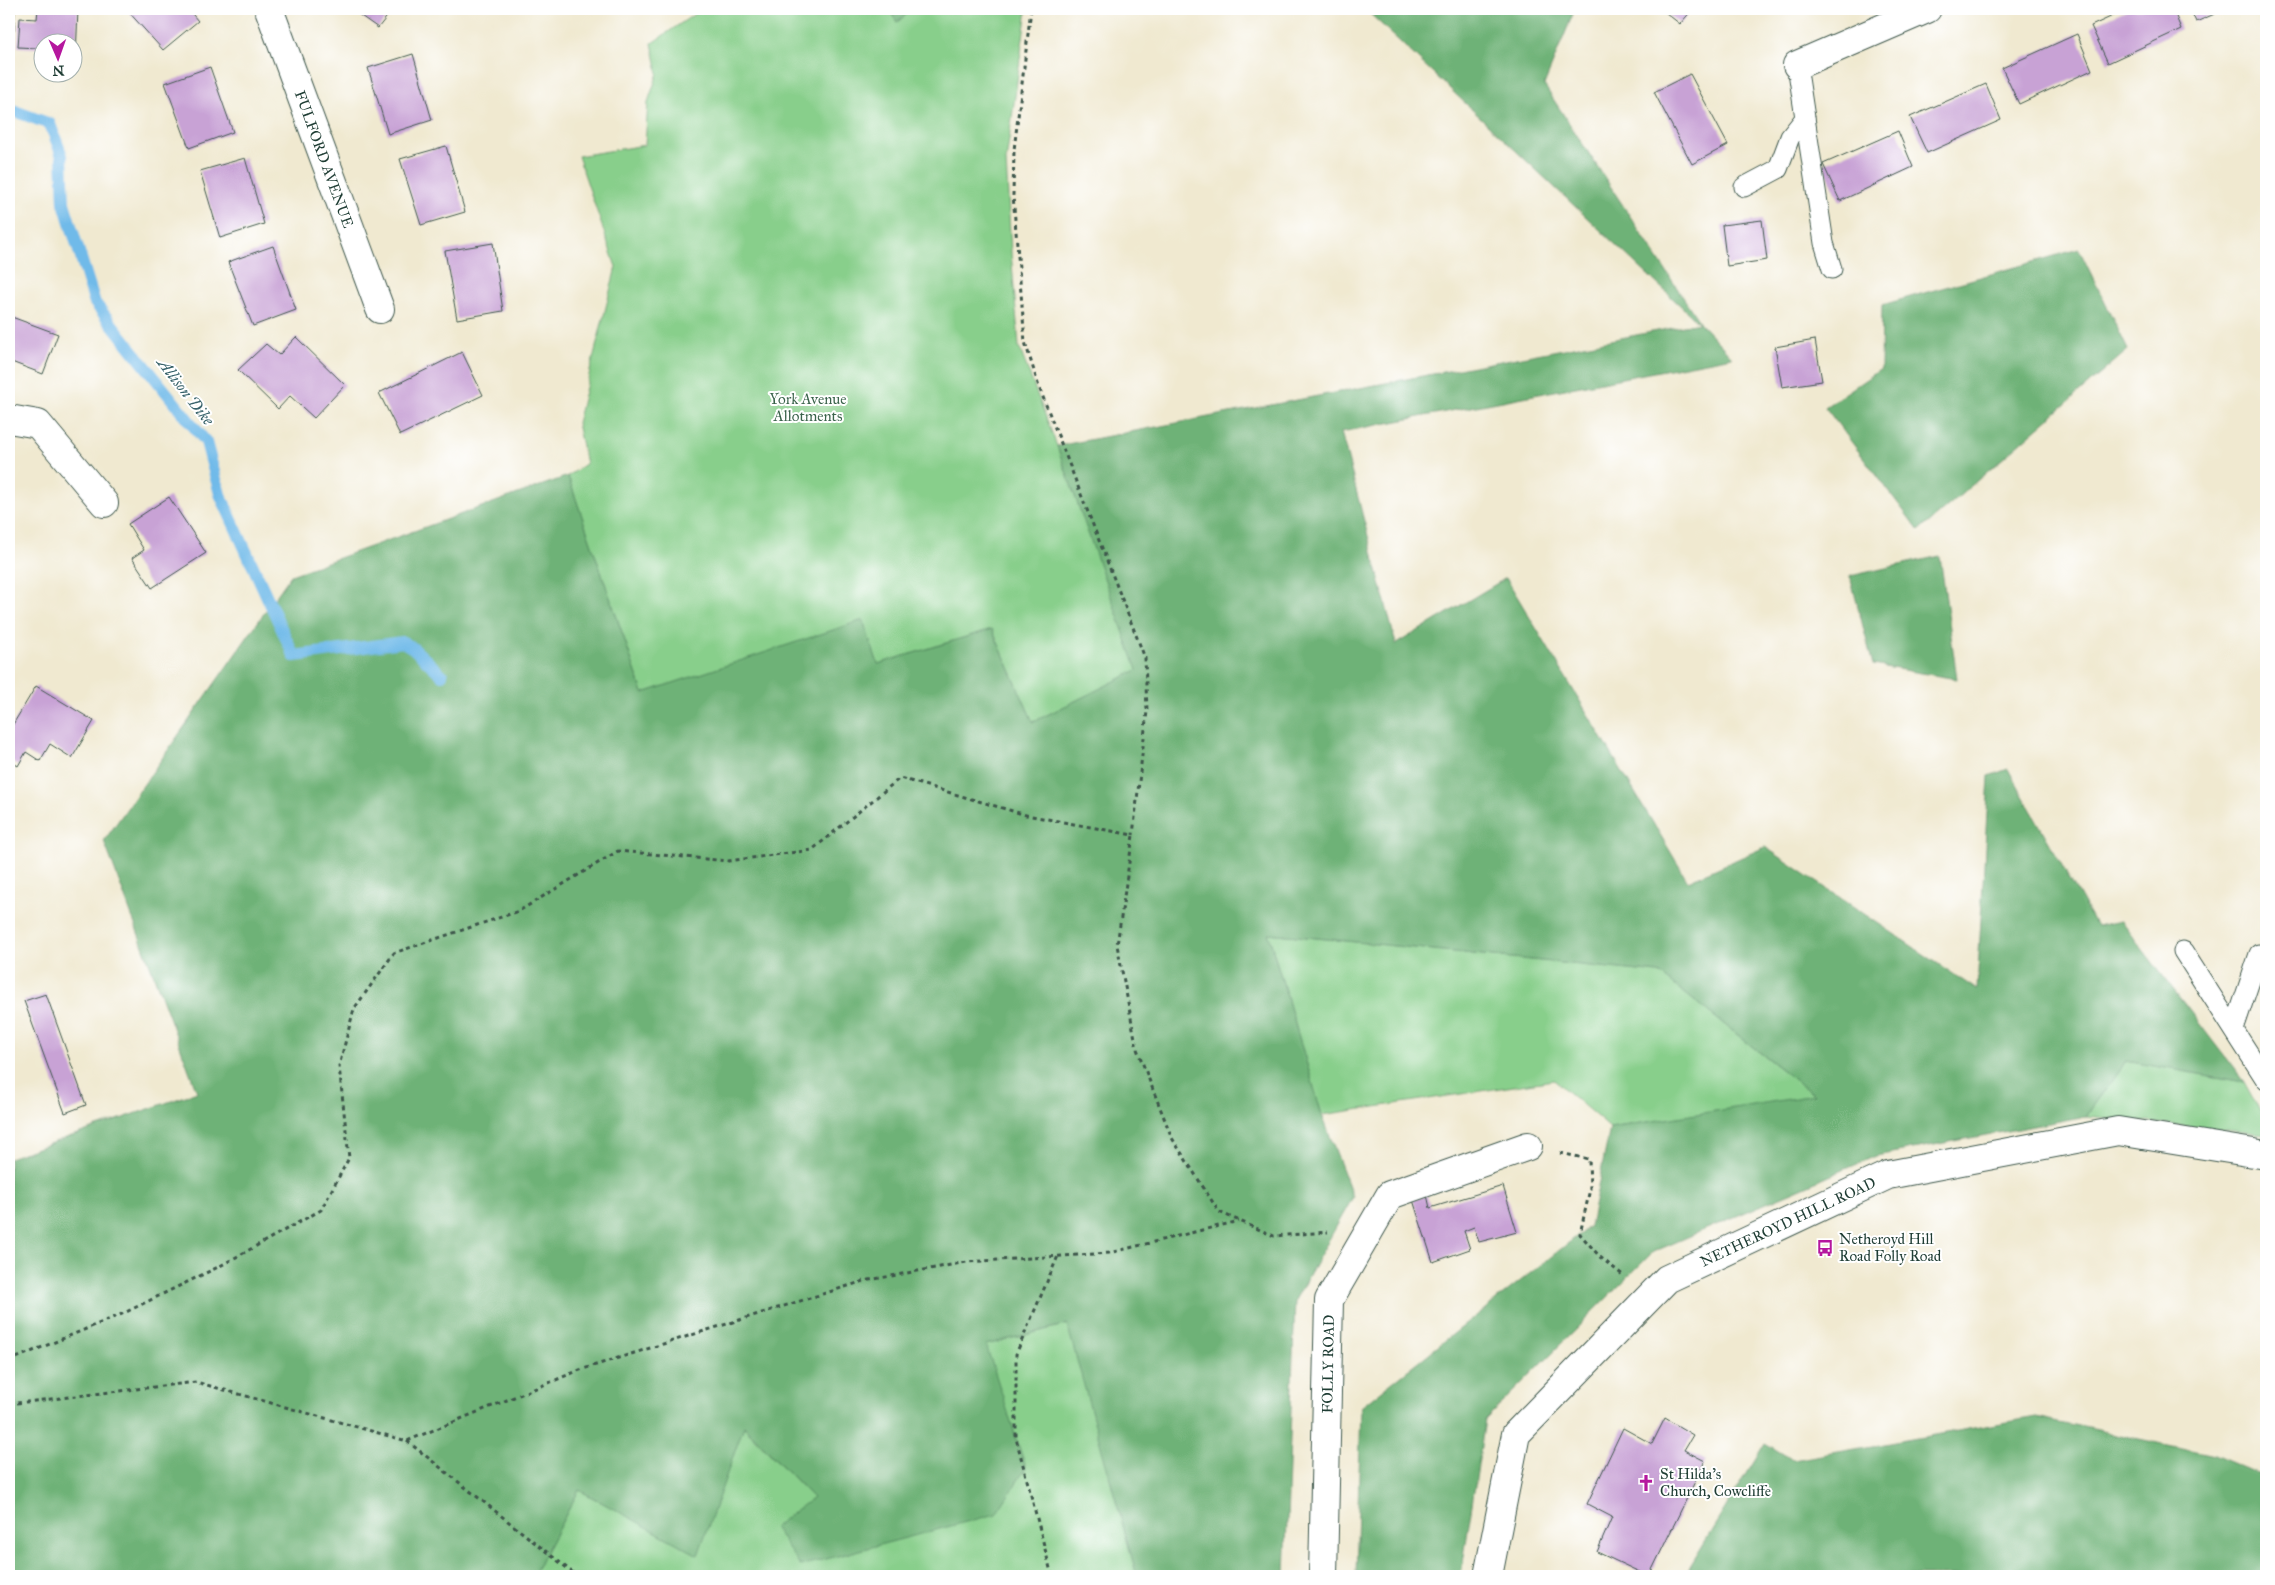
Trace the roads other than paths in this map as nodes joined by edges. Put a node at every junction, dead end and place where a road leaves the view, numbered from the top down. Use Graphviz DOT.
graph roads {
  1 [pos="269,9"];
  2 [pos="1927,9"];
  3 [pos="1797,65"];
  4 [pos="1805,118"];
  5 [pos="1744,187"];
  6 [pos="1832,269"];
  7 [pos="380,309"];
  8 [pos="9,419"];
  9 [pos="104,503"];
  10 [pos="2183,951"];
  11 [pos="2259,954"];
  12 [pos="2234,1029"];
  13 [pos="2266,1080"];
  14 [pos="1528,1146"];
  15 [pos="2266,1155"];
  16 [pos="1323,1576"];
  17 [pos="1488,1576"];
  1 -- 7 [label="street, FULFORD AVENUE"];
  2 -- 3 [label="street"];
  3 -- 4 [label="lane"];
  4 -- 5 [label="lane"];
  4 -- 6 [label="lane"];
  8 -- 9 [label="street"];
  10 -- 12 [label="lane"];
  11 -- 12 [label="lane"];
  12 -- 13 [label="lane"];
  14 -- 16 [label="street, FOLLY ROAD"];
  15 -- 17 [label="street, NETHEROYD HILL ROAD"];
}
